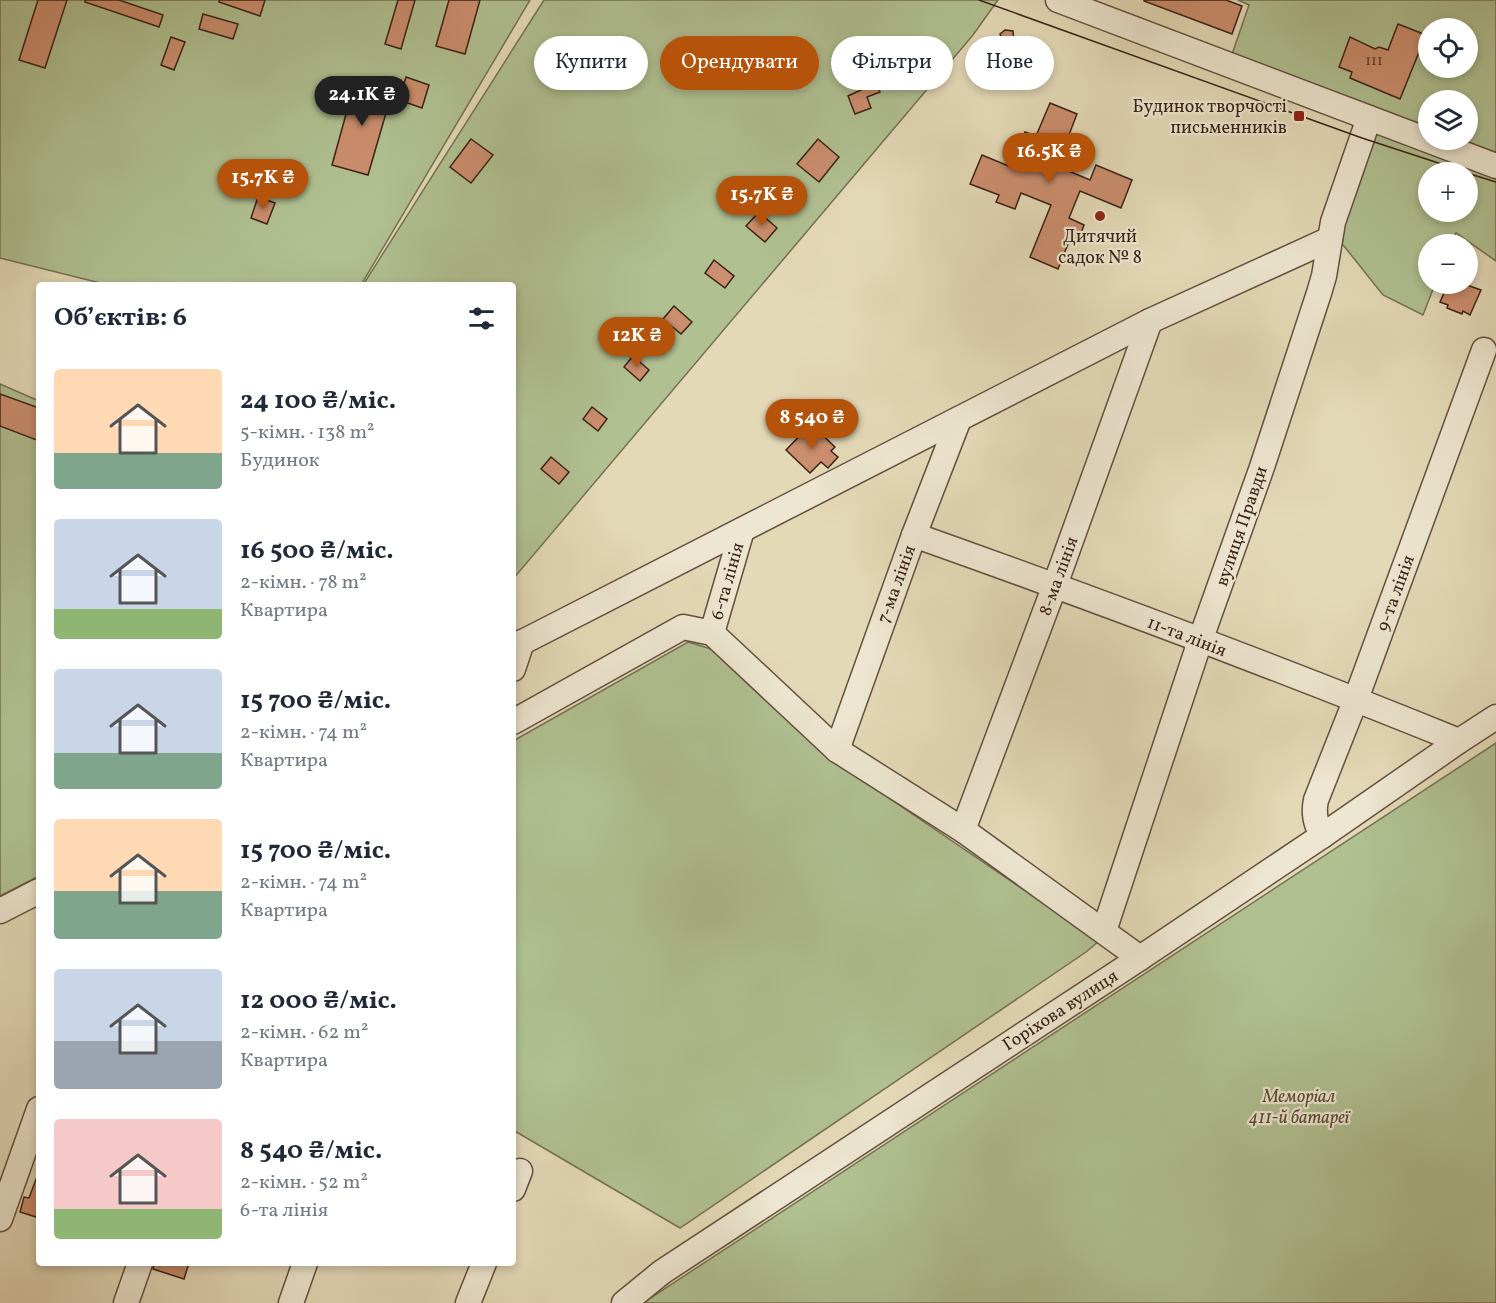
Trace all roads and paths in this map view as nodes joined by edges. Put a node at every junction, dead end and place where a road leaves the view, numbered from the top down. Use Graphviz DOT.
graph roads {
  1 [pos="1058,0"];
  2 [pos="1369,118"];
  3 [pos="1496,166"];
  4 [pos="1330,239"];
  5 [pos="1150,321"];
  6 [pos="1485,350"];
  7 [pos="959,419"];
  8 [pos="742,530"];
  9 [pos="914,535"];
  10 [pos="1055,585"];
  11 [pos="712,633"];
  12 [pos="1200,641"];
  13 [pos="518,644"];
  14 [pos="1356,699"];
  15 [pos="1496,717"];
  16 [pos="516,720"];
  17 [pos="1459,741"];
  18 [pos="837,750"];
  19 [pos="963,830"];
  20 [pos="1322,836"];
  21 [pos="36,893"];
  22 [pos="0,911"];
  23 [pos="1104,931"];
  24 [pos="1140,958"];
  25 [pos="36,1117"];
  26 [pos="0,1219"];
  27 [pos="139,1266"];
  28 [pos="304,1266"];
  29 [pos="483,1266"];
  30 [pos="126,1303"];
  31 [pos="291,1303"];
  32 [pos="468,1303"];
  33 [pos="624,1303"];
  1 -- 2 [label="street"];
  2 -- 3 [label="street"];
  2 -- 4 [label="street, вулиця Правди"];
  4 -- 5 [label="street"];
  4 -- 12 [label="street, вулиця Правди"];
  5 -- 7 [label="street"];
  5 -- 10 [label="street, 8-ма лінія"];
  6 -- 14 [label="street, 9-та лінія"];
  7 -- 8 [label="street"];
  7 -- 9 [label="street, 7-ма лінія"];
  8 -- 11 [label="street, 6-та лінія"];
  8 -- 13 [label="street"];
  9 -- 10 [label="street, 11-та лінія"];
  9 -- 18 [label="street, 7-ма лінія"];
  10 -- 12 [label="street, 11-та лінія"];
  10 -- 19 [label="street, 8-ма лінія"];
  11 -- 16 [label="street"];
  11 -- 18 [label="street"];
  12 -- 14 [label="street, 11-та лінія"];
  12 -- 23 [label="street, вулиця Правди"];
  14 -- 17 [label="street, 11-та лінія"];
  14 -- 20 [label="street, 9-та лінія"];
  15 -- 17 [label="street, Горіхова вулиця"];
  17 -- 20 [label="street, Горіхова вулиця"];
  18 -- 19 [label="street"];
  19 -- 23 [label="street"];
  20 -- 24 [label="street, Горіхова вулиця"];
  21 -- 22 [label="street"];
  23 -- 24 [label="street"];
  24 -- 33 [label="street, Горіхова вулиця"];
  25 -- 26 [label="street"];
  27 -- 30 [label="street"];
  28 -- 31 [label="street"];
  29 -- 32 [label="street"];
}
